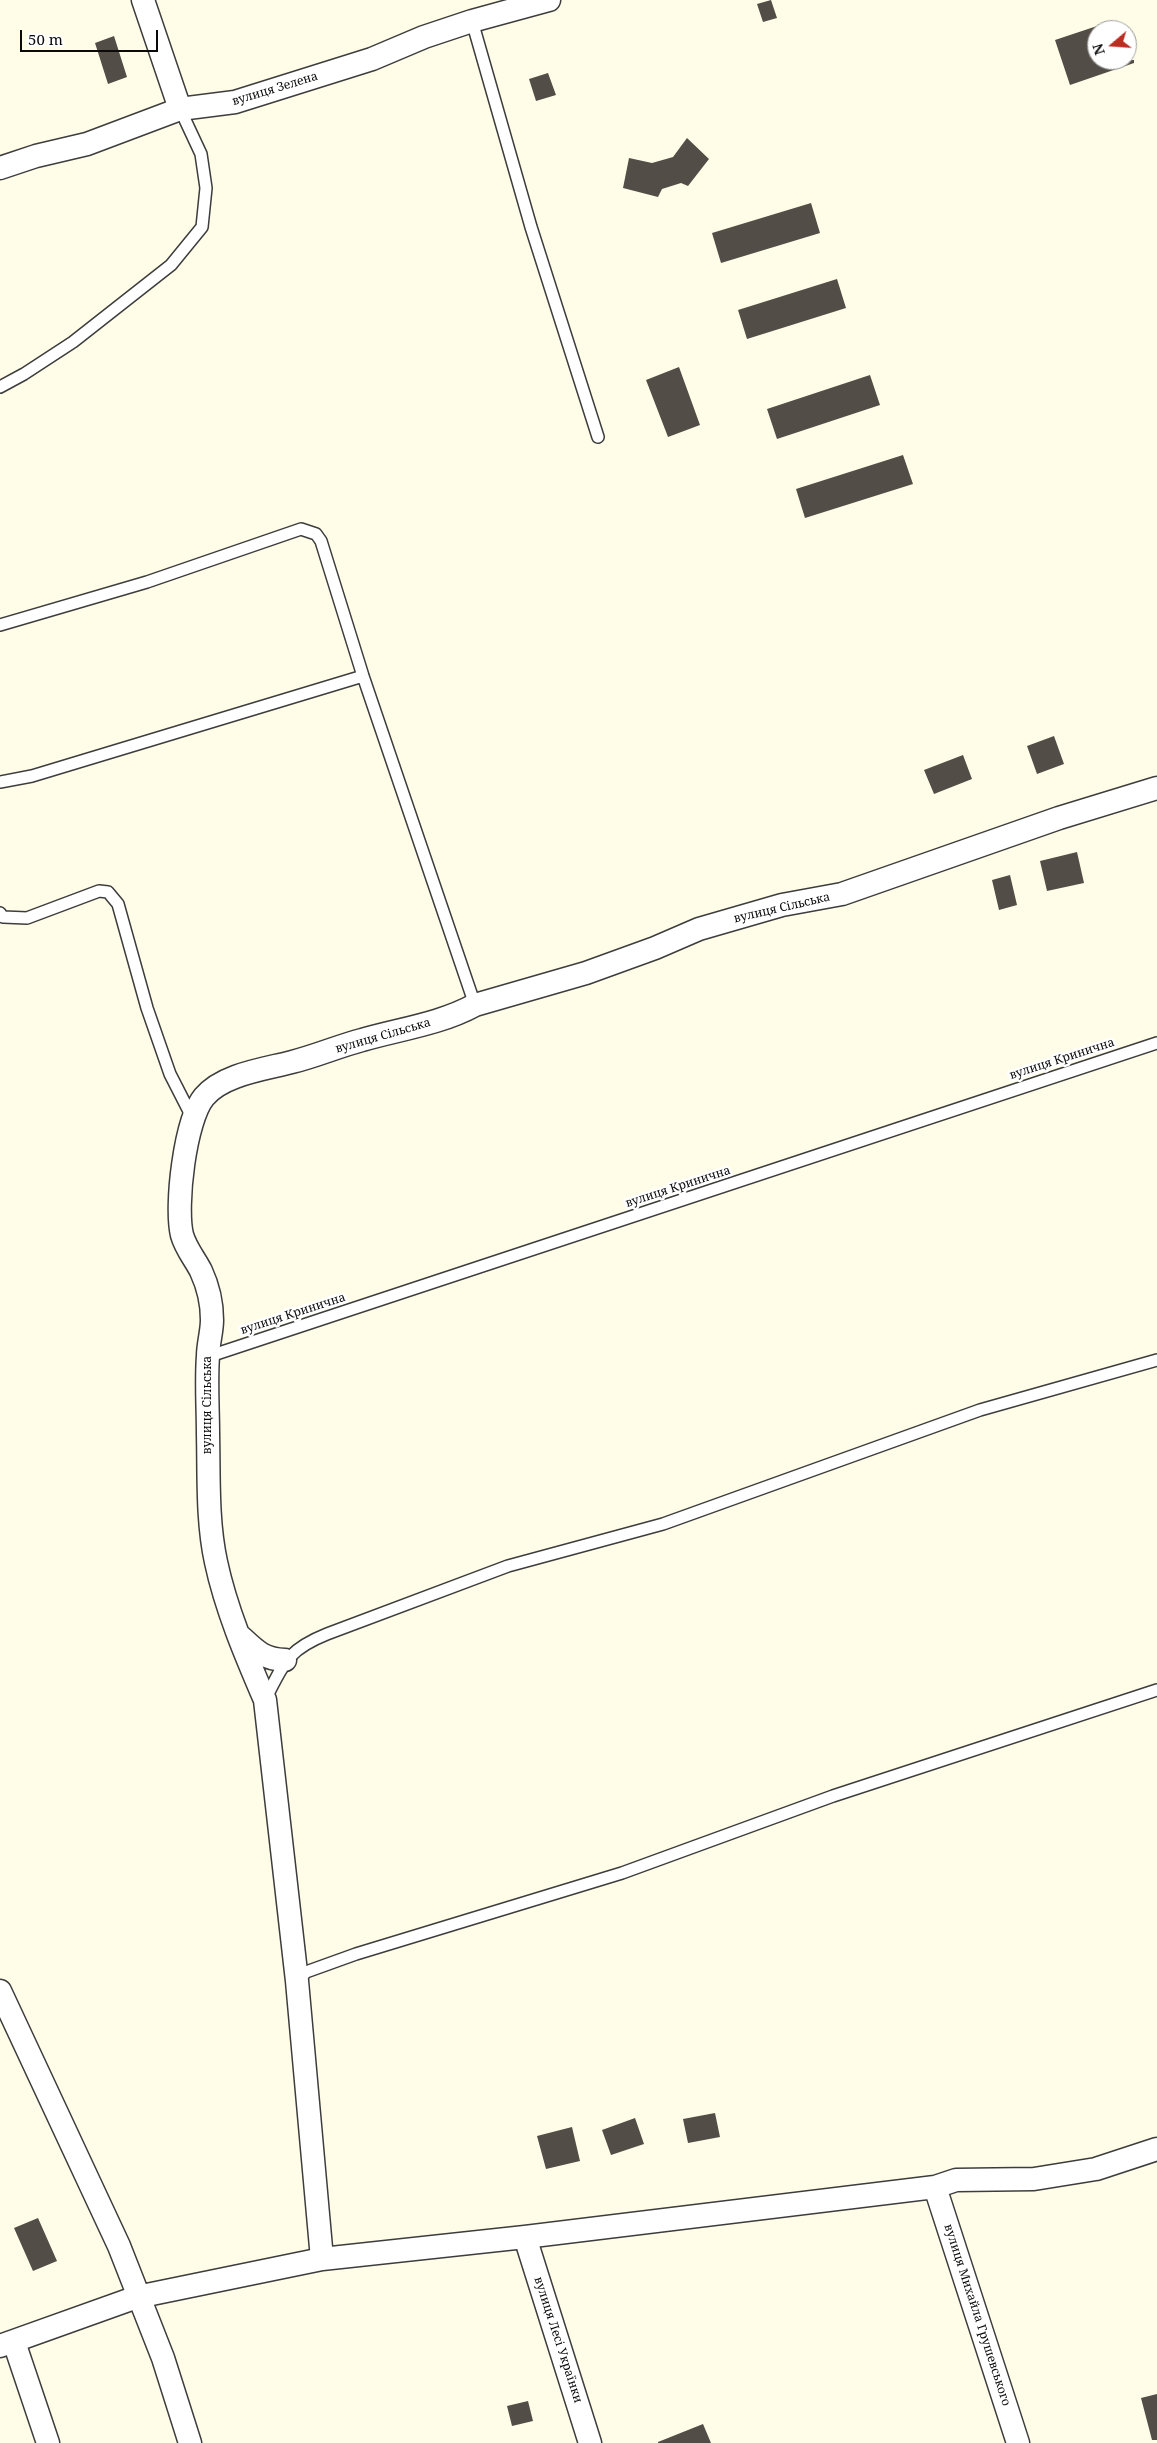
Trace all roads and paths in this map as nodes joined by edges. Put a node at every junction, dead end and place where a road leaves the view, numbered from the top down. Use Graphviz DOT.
graph roads {
  1 [pos="144,0"];
  2 [pos="549,0"];
  3 [pos="472,21"];
  4 [pos="180,109"];
  5 [pos="0,168"];
  6 [pos="0,387"];
  7 [pos="598,437"];
  8 [pos="0,625"];
  9 [pos="363,676"];
  10 [pos="0,782"];
  11 [pos="1157,788"];
  12 [pos="0,913"];
  13 [pos="475,1004"];
  14 [pos="1157,1042"];
  15 [pos="193,1120"];
  16 [pos="207,1357"];
  17 [pos="1157,1360"];
  18 [pos="240,1635"];
  19 [pos="285,1660"];
  20 [pos="1157,1690"];
  21 [pos="265,1700"];
  22 [pos="297,1980"];
  23 [pos="0,1991"];
  24 [pos="1157,2148"];
  25 [pos="935,2187"];
  26 [pos="525,2237"];
  27 [pos="322,2259"];
  28 [pos="137,2297"];
  29 [pos="7,2344"];
  30 [pos="48,2443"];
  31 [pos="190,2443"];
  32 [pos="590,2443"];
  33 [pos="1018,2443"];
  1 -- 4 [label="street"];
  2 -- 3 [label="street, вулиця Зелена"];
  3 -- 4 [label="street, вулиця Зелена"];
  3 -- 7 [label="lane"];
  4 -- 5 [label="street, вулиця Зелена"];
  4 -- 6 [label="lane"];
  8 -- 9 [label="lane"];
  9 -- 10 [label="lane"];
  9 -- 13 [label="lane"];
  11 -- 13 [label="street, вулиця Сільська"];
  12 -- 15 [label="lane"];
  13 -- 15 [label="street, вулиця Сільська"];
  14 -- 16 [label="lane, вулиця Кринична"];
  15 -- 16 [label="street, вулиця Сільська"];
  16 -- 18 [label="street, вулиця Сільська"];
  17 -- 19 [label="lane"];
  18 -- 19 [label="street"];
  18 -- 21 [label="street, вулиця Сільська"];
  19 -- 21 [label="lane"];
  20 -- 22 [label="lane"];
  21 -- 22 [label="street, вулиця Сільська"];
  22 -- 27 [label="street, вулиця Сільська"];
  23 -- 28 [label="street"];
  24 -- 25 [label="street"];
  25 -- 26 [label="street"];
  25 -- 33 [label="street, вулиця Михайла Грушевського"];
  26 -- 27 [label="street"];
  26 -- 32 [label="street, вулиця Лесі Українки"];
  27 -- 28 [label="street"];
  28 -- 29 [label="street"];
  28 -- 31 [label="street"];
  29 -- 30 [label="street"];
}
